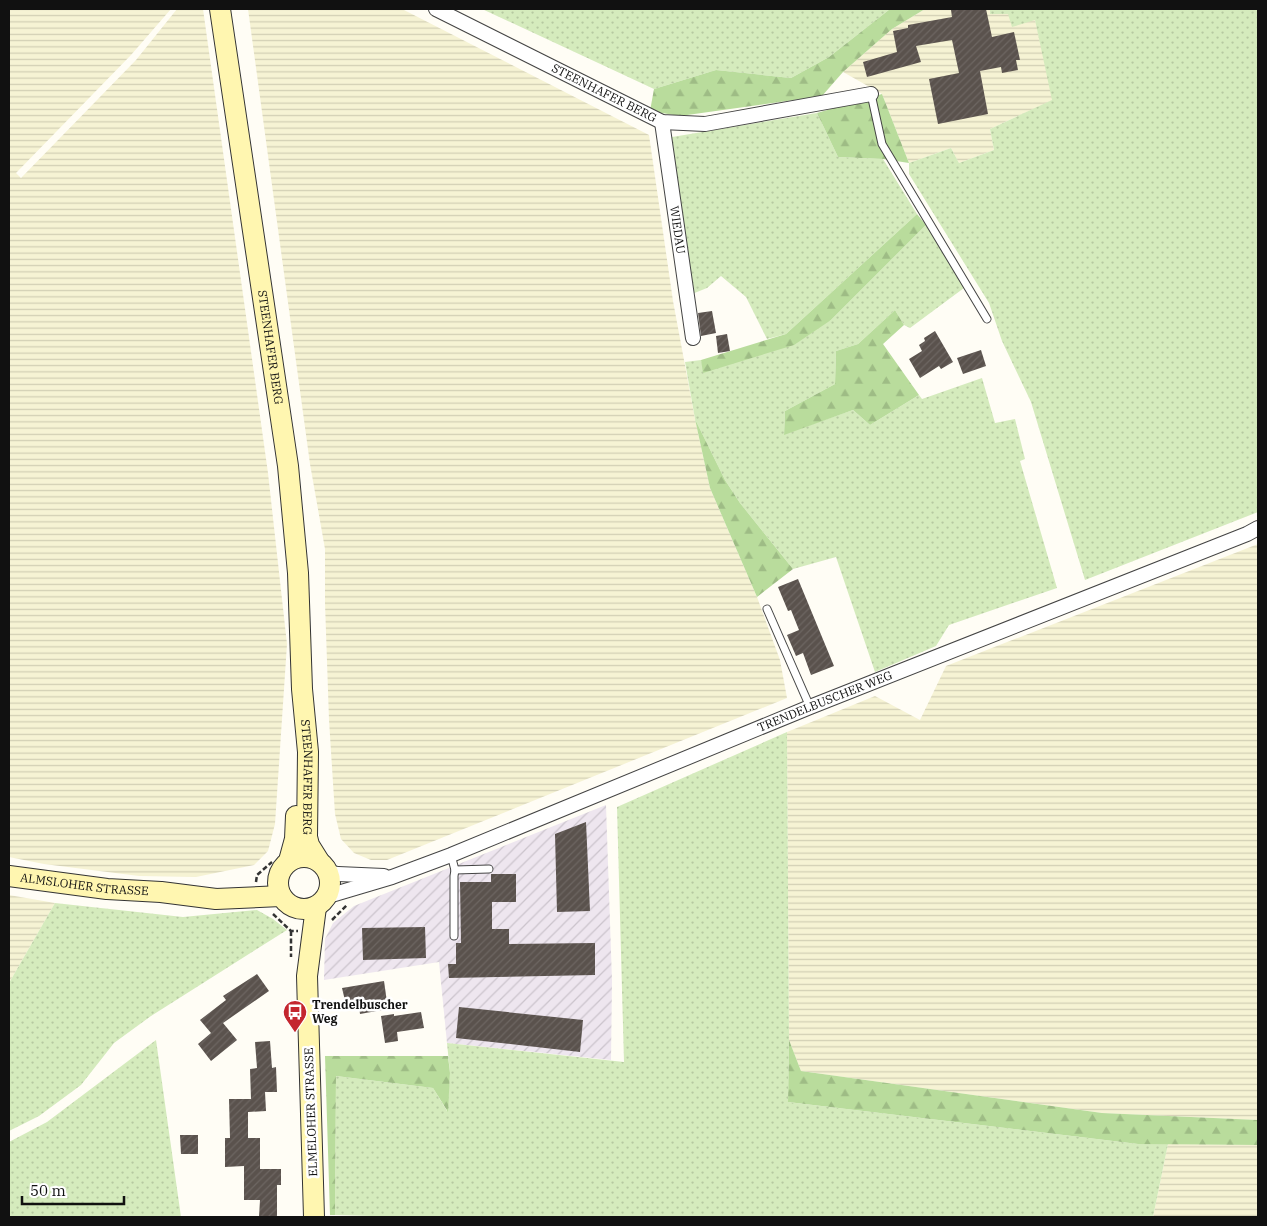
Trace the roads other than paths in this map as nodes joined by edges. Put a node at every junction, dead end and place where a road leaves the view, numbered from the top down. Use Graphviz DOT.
graph roads {
  1 [pos="220,9"];
  2 [pos="436,9"];
  3 [pos="871,94"];
  4 [pos="662,122"];
  5 [pos="987,319"];
  6 [pos="693,338"];
  7 [pos="1258,528"];
  8 [pos="767,609"];
  9 [pos="302,689"];
  10 [pos="810,707"];
  11 [pos="451,855"];
  12 [pos="323,866"];
  13 [pos="489,869"];
  14 [pos="455,870"];
  15 [pos="9,876"];
  16 [pos="392,877"];
  17 [pos="285,885"];
  18 [pos="322,902"];
  19 [pos="454,936"];
  20 [pos="307,976"];
  21 [pos="314,1217"];
  1 -- 9 [label="street, STEENHAFER BERG"];
  2 -- 4 [label="street, STEENHAFER BERG"];
  3 -- 4 [label="street, STEENHAFER BERG"];
  3 -- 5 [label="lane"];
  4 -- 6 [label="street, WIEDAU"];
  7 -- 10 [label="street, TRENDELBUSCHER WEG"];
  8 -- 10 [label="lane"];
  9 -- 12 [label="street, STEENHAFER BERG"];
  9 -- 17 [label="street, STEENHAFER BERG"];
  10 -- 11 [label="street, TRENDELBUSCHER WEG"];
  11 -- 14 [label="lane"];
  11 -- 16 [label="street, TRENDELBUSCHER WEG"];
  12 -- 16 [label="street, TRENDELBUSCHER WEG"];
  12 -- 17 [label="street"];
  12 -- 18 [label="street"];
  13 -- 14 [label="lane"];
  14 -- 19 [label="lane"];
  15 -- 17 [label="street, ALMSLOHER STRASSE"];
  16 -- 18 [label="street, TRENDELBUSCHER WEG"];
  17 -- 18 [label="street"];
  17 -- 20 [label="street, ELMELOHER STRASSE"];
  18 -- 20 [label="street, ELMELOHER STRASSE"];
  20 -- 21 [label="street, ELMELOHER STRASSE"];
}
